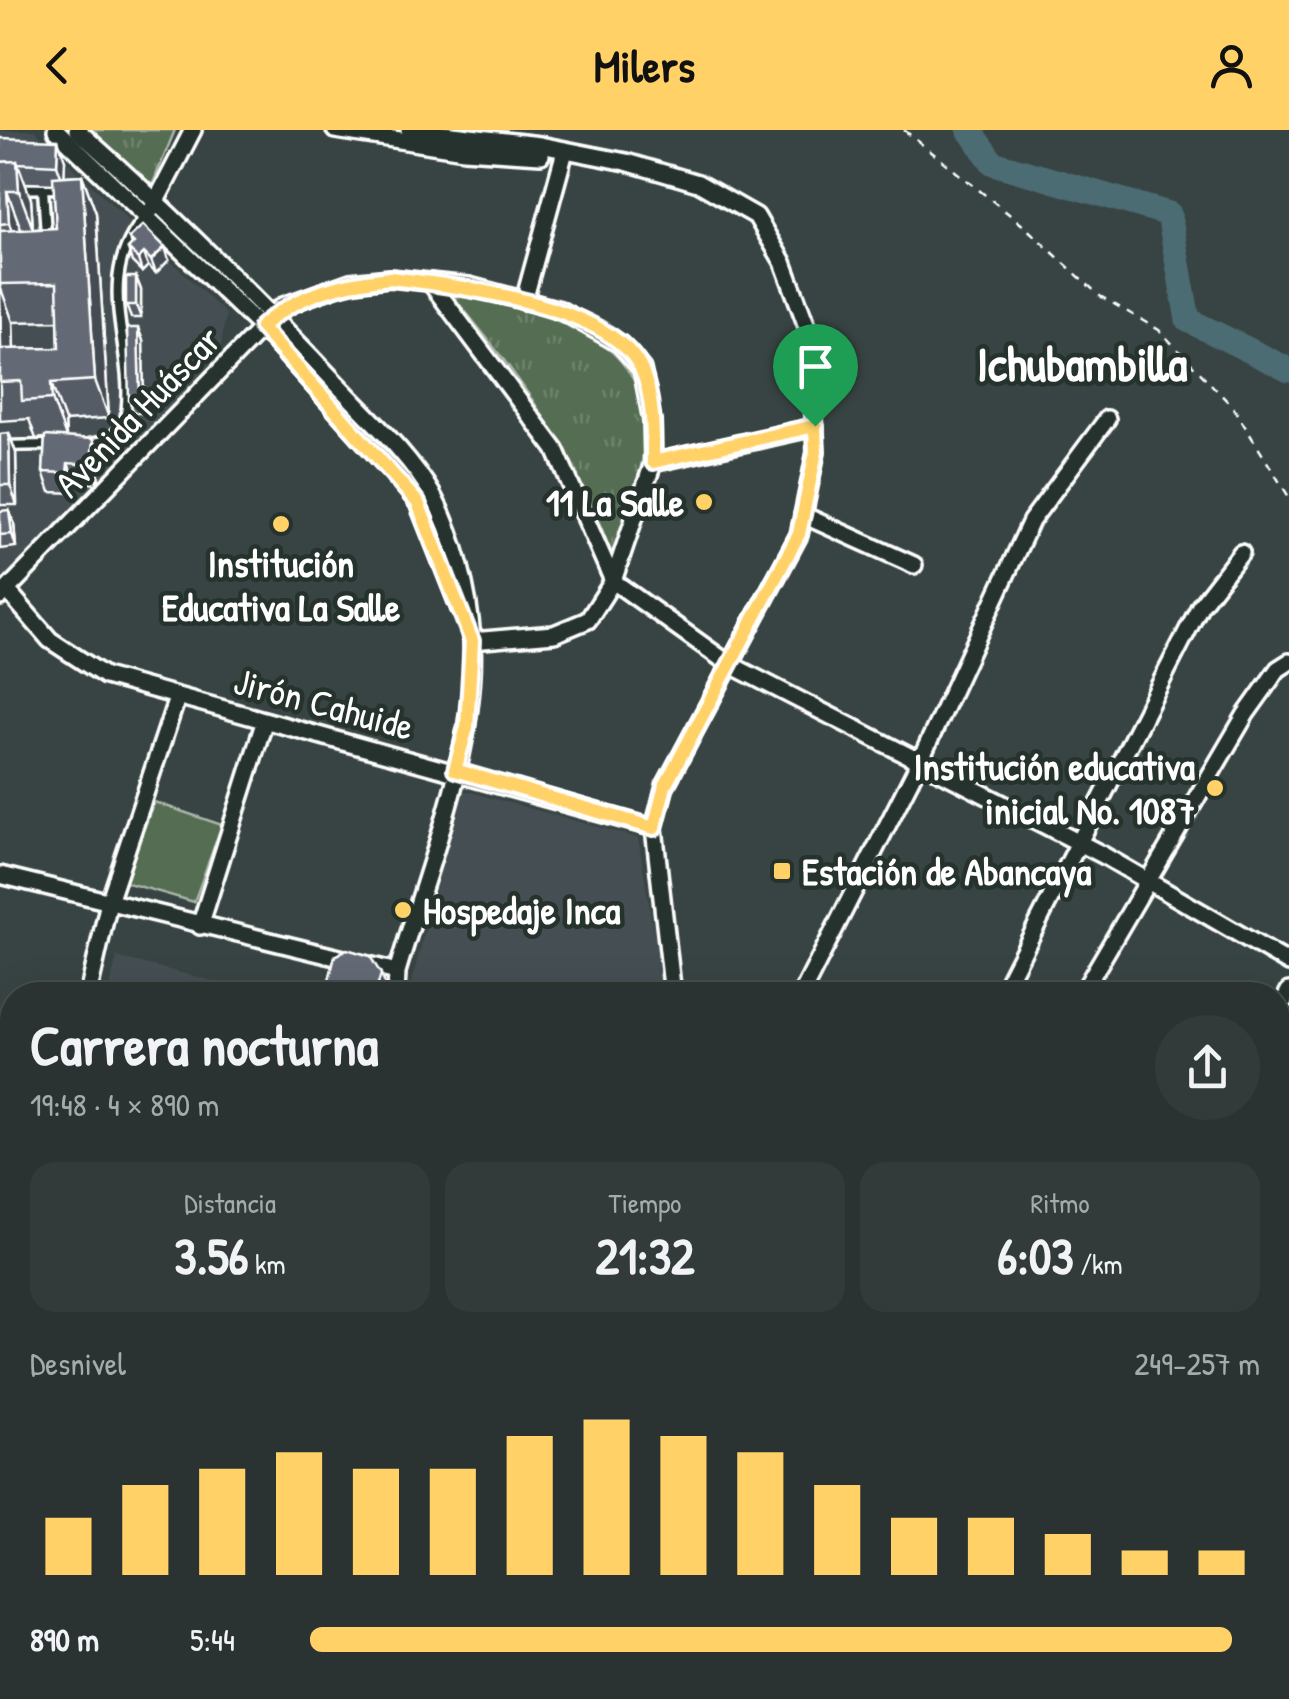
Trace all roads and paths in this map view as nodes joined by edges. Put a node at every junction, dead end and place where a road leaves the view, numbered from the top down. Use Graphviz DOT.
graph roads {
  1 [pos="56,130"];
  2 [pos="76,130"];
  3 [pos="193,130"];
  4 [pos="335,130"];
  5 [pos="409,130"];
  6 [pos="904,130"];
  7 [pos="564,151"];
  8 [pos="99,170"];
  9 [pos="76,188"];
  10 [pos="0,189"];
  11 [pos="43,189"];
  12 [pos="152,210"];
  13 [pos="46,238"];
  14 [pos="430,282"];
  15 [pos="524,301"];
  16 [pos="267,321"];
  17 [pos="1107,419"];
  18 [pos="815,426"];
  19 [pos="76,444"];
  20 [pos="57,445"];
  21 [pos="0,446"];
  22 [pos="653,462"];
  23 [pos="1289,497"];
  24 [pos="803,516"];
  25 [pos="1242,552"];
  26 [pos="914,565"];
  27 [pos="613,581"];
  28 [pos="4,594"];
  29 [pos="472,641"];
  30 [pos="1289,662"];
  31 [pos="730,664"];
  32 [pos="177,698"];
  33 [pos="264,723"];
  34 [pos="920,763"];
  35 [pos="455,770"];
  36 [pos="654,828"];
  37 [pos="1081,844"];
  38 [pos="0,875"];
  39 [pos="1150,882"];
  40 [pos="109,902"];
  41 [pos="200,926"];
  42 [pos="1289,964"];
  43 [pos="397,972"];
  44 [pos="91,982"];
  45 [pos="397,982"];
  46 [pos="672,982"];
  47 [pos="808,982"];
  48 [pos="1007,982"];
  49 [pos="1089,982"];
  1 -- 8 [label="street"];
  2 -- 8 [label="street"];
  3 -- 12 [label="street"];
  4 -- 7 [label="street"];
  5 -- 7 [label="street"];
  6 -- 23 [label="path"];
  7 -- 15 [label="street"];
  7 -- 18 [label="street"];
  8 -- 12 [label="street"];
  9 -- 11 [label="lane"];
  10 -- 11 [label="lane"];
  11 -- 13 [label="lane"];
  12 -- 16 [label="street"];
  12 -- 19 [label="lane"];
  14 -- 15 [label="street, Avenida Huáscar"];
  14 -- 16 [label="street, Avenida Huáscar"];
  14 -- 27 [label="street"];
  15 -- 22 [label="street, Avenida Huáscar"];
  16 -- 28 [label="street, Avenida Huáscar"];
  16 -- 29 [label="street"];
  17 -- 34 [label="street"];
  18 -- 22 [label="street"];
  18 -- 24 [label="street"];
  20 -- 21 [label="lane"];
  22 -- 27 [label="street, Avenida Huáscar"];
  24 -- 26 [label="street"];
  24 -- 31 [label="street"];
  25 -- 37 [label="street"];
  27 -- 29 [label="street, Avenida Huáscar"];
  27 -- 31 [label="street"];
  28 -- 32 [label="street, Jirón Cahuide"];
  29 -- 35 [label="street"];
  30 -- 39 [label="street"];
  31 -- 34 [label="street"];
  31 -- 36 [label="street"];
  32 -- 33 [label="street, Jirón Cahuide"];
  32 -- 40 [label="street"];
  33 -- 35 [label="street, Jirón Cahuide"];
  33 -- 41 [label="street"];
  34 -- 37 [label="street"];
  34 -- 47 [label="street"];
  35 -- 36 [label="street, Jirón Cahuide"];
  35 -- 43 [label="street"];
  36 -- 46 [label="street"];
  37 -- 39 [label="street"];
  37 -- 48 [label="street"];
  38 -- 40 [label="street"];
  39 -- 42 [label="street"];
  39 -- 49 [label="street"];
  40 -- 41 [label="street"];
  40 -- 44 [label="street"];
  41 -- 43 [label="street"];
  43 -- 45 [label="street"];
}
